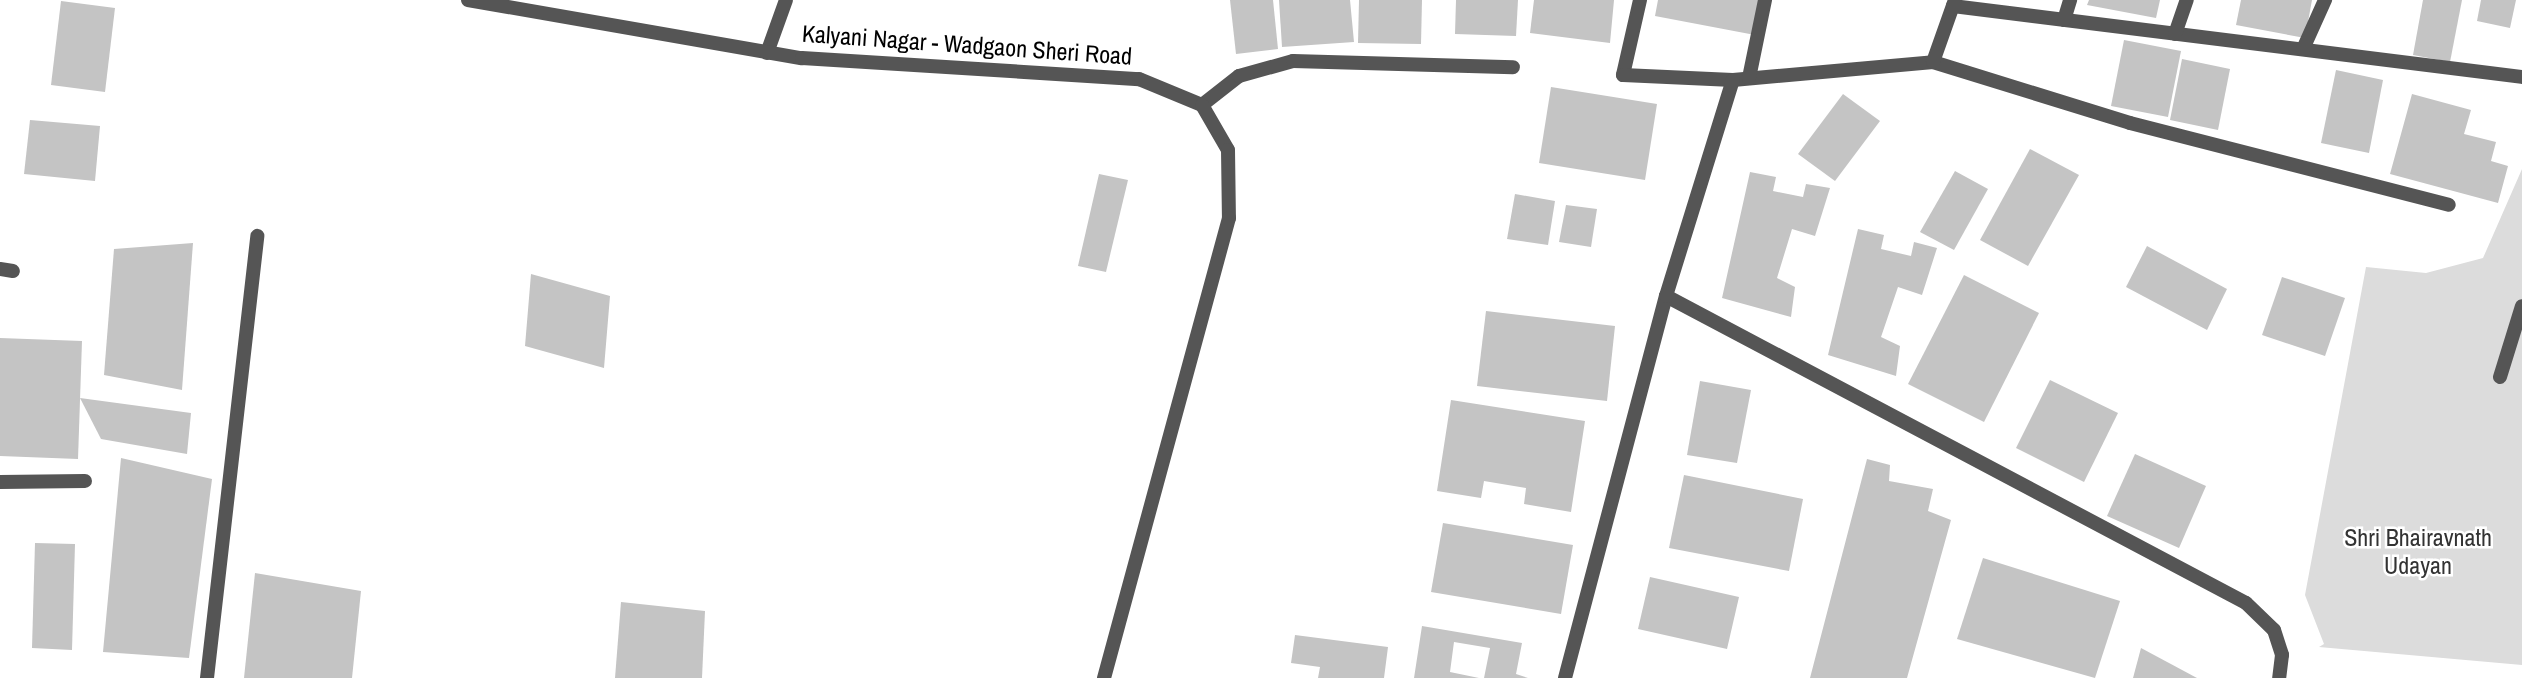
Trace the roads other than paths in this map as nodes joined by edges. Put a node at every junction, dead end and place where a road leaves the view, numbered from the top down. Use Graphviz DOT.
graph roads {
  1 [pos="468,0"];
  2 [pos="786,0"];
  3 [pos="1640,0"];
  4 [pos="1765,0"];
  5 [pos="2070,0"];
  6 [pos="2187,0"];
  7 [pos="2325,0"];
  8 [pos="1954,3"];
  9 [pos="2064,20"];
  10 [pos="2175,34"];
  11 [pos="2303,49"];
  12 [pos="767,53"];
  13 [pos="1933,62"];
  14 [pos="1513,67"];
  15 [pos="2522,77"];
  16 [pos="1749,78"];
  17 [pos="1733,80"];
  18 [pos="1202,105"];
  19 [pos="2449,205"];
  20 [pos="257,236"];
  21 [pos="1666,296"];
  22 [pos="2522,306"];
  23 [pos="2500,377"];
  24 [pos="85,481"];
  25 [pos="0,482"];
  26 [pos="207,678"];
  27 [pos="1104,678"];
  28 [pos="1565,678"];
  29 [pos="2279,678"];
  1 -- 12 [label="street, Kalyani Nagar - Wadgaon Sheri Road"];
  2 -- 12 [label="street"];
  3 -- 17 [label="street"];
  4 -- 16 [label="street"];
  5 -- 9 [label="street"];
  6 -- 10 [label="street"];
  7 -- 11 [label="street"];
  8 -- 9 [label="street"];
  8 -- 13 [label="street"];
  9 -- 10 [label="street"];
  10 -- 11 [label="street"];
  11 -- 15 [label="street"];
  12 -- 18 [label="street, Kalyani Nagar - Wadgaon Sheri Road"];
  13 -- 16 [label="street"];
  13 -- 19 [label="street"];
  14 -- 18 [label="street"];
  16 -- 17 [label="street"];
  17 -- 21 [label="street"];
  18 -- 27 [label="street"];
  20 -- 26 [label="street"];
  21 -- 28 [label="street"];
  21 -- 29 [label="street"];
  22 -- 23 [label="street"];
  24 -- 25 [label="street"];
}
